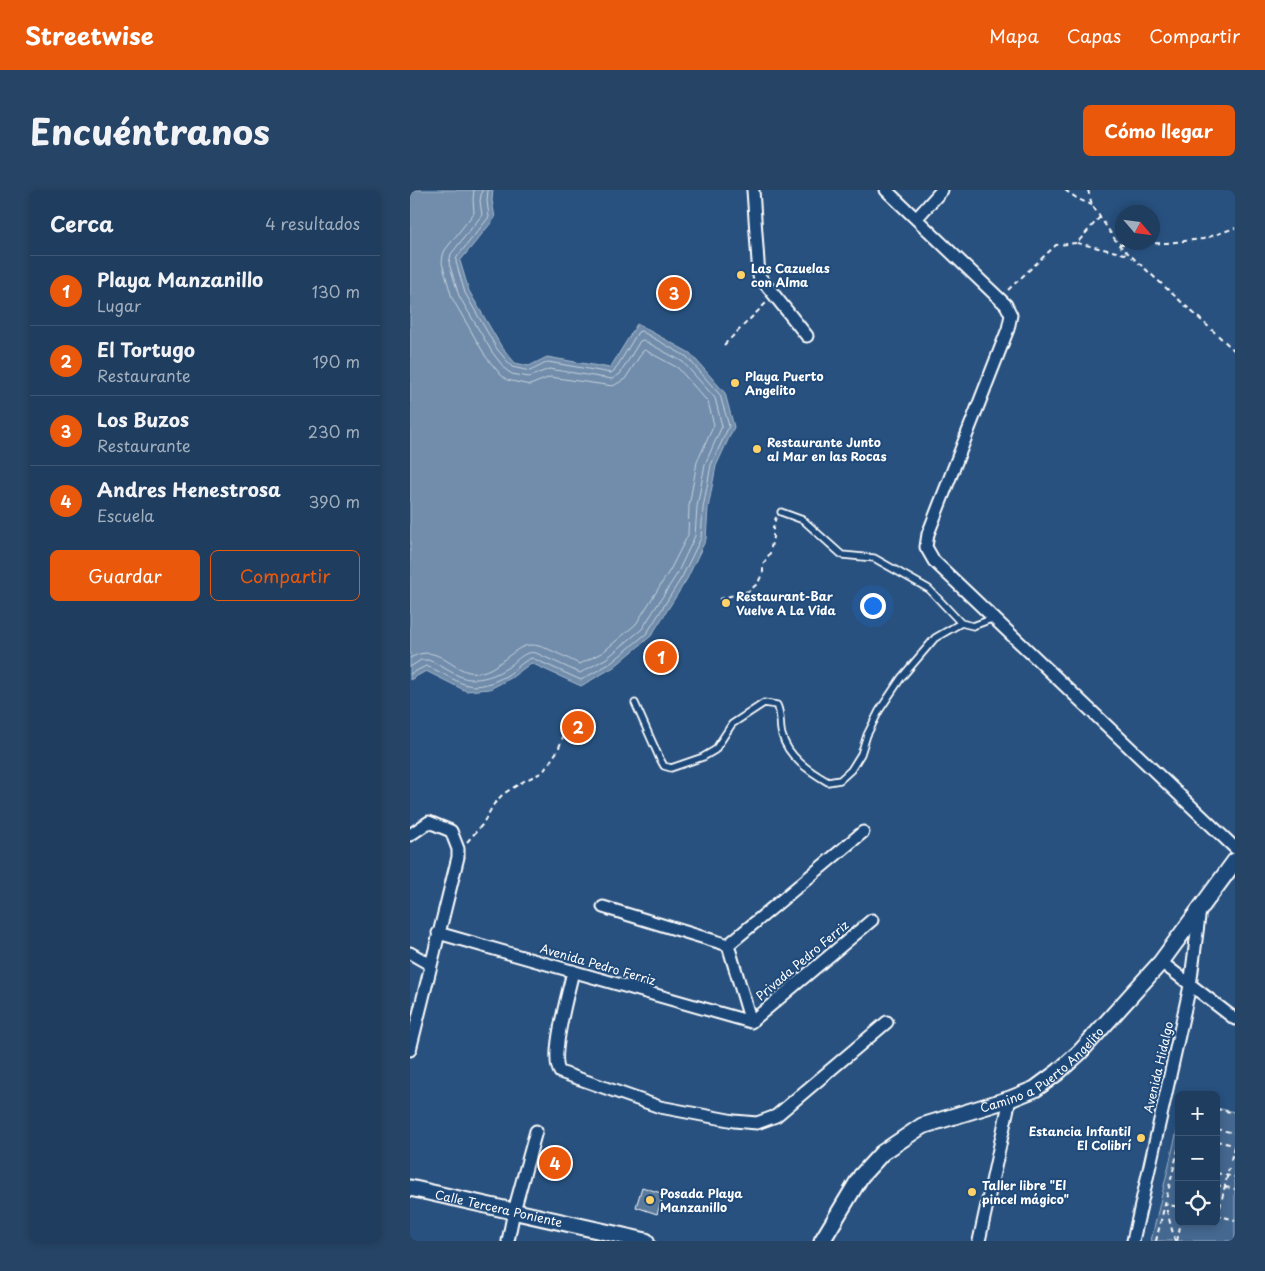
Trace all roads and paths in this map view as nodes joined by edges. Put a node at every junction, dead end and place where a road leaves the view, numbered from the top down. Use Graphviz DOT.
graph roads {
  1 [pos="753,190"];
  2 [pos="886,190"];
  3 [pos="942,190"];
  4 [pos="1065,190"];
  5 [pos="1088,190"];
  6 [pos="1092,205"];
  7 [pos="1100,216"];
  8 [pos="916,219"];
  9 [pos="1235,228"];
  10 [pos="1115,239"];
  11 [pos="1077,243"];
  12 [pos="1160,243"];
  13 [pos="1124,250"];
  14 [pos="1130,256"];
  15 [pos="774,296"];
  16 [pos="999,298"];
  17 [pos="806,336"];
  18 [pos="724,344"];
  19 [pos="1235,351"];
  20 [pos="781,512"];
  21 [pos="719,599"];
  22 [pos="994,618"];
  23 [pos="961,623"];
  24 [pos="635,703"];
  25 [pos="568,724"];
  26 [pos="863,832"];
  27 [pos="410,835"];
  28 [pos="1235,848"];
  29 [pos="458,857"];
  30 [pos="1235,861"];
  31 [pos="603,907"];
  32 [pos="1200,907"];
  33 [pos="872,920"];
  34 [pos="438,933"];
  35 [pos="728,945"];
  36 [pos="410,953"];
  37 [pos="1161,962"];
  38 [pos="431,965"];
  39 [pos="573,971"];
  40 [pos="1190,986"];
  41 [pos="1235,1019"];
  42 [pos="751,1022"];
  43 [pos="888,1022"];
  44 [pos="410,1050"];
  45 [pos="1010,1099"];
  46 [pos="1220,1110"];
  47 [pos="1235,1113"];
  48 [pos="1220,1130"];
  49 [pos="536,1131"];
  50 [pos="1235,1133"];
  51 [pos="1220,1142"];
  52 [pos="1235,1142"];
  53 [pos="1234,1145"];
  54 [pos="1231,1160"];
  55 [pos="1175,1164"];
  56 [pos="1229,1168"];
  57 [pos="1220,1174"];
  58 [pos="1227,1175"];
  59 [pos="1235,1177"];
  60 [pos="1220,1186"];
  61 [pos="1225,1187"];
  62 [pos="410,1188"];
  63 [pos="1235,1189"];
  64 [pos="1165,1204"];
  65 [pos="1220,1205"];
  66 [pos="1175,1206"];
  67 [pos="514,1211"];
  68 [pos="1220,1217"];
  69 [pos="1235,1220"];
  70 [pos="1181,1226"];
  71 [pos="508,1241"];
  72 [pos="646,1241"];
  73 [pos="822,1241"];
  74 [pos="979,1241"];
  75 [pos="1133,1241"];
  76 [pos="1156,1241"];
  77 [pos="1176,1241"];
  1 -- 15 [label="street"];
  2 -- 8 [label="street"];
  3 -- 8 [label="street"];
  4 -- 6 [label="path"];
  5 -- 6 [label="path"];
  6 -- 7 [label="path"];
  7 -- 10 [label="path"];
  7 -- 11 [label="path"];
  8 -- 16 [label="street"];
  9 -- 12 [label="path"];
  11 -- 14 [label="path"];
  11 -- 16 [label="path"];
  13 -- 14 [label="path"];
  14 -- 19 [label="path"];
  15 -- 17 [label="street"];
  15 -- 18 [label="path"];
  16 -- 22 [label="street"];
  20 -- 21 [label="path"];
  20 -- 23 [label="lane"];
  22 -- 23 [label="lane"];
  22 -- 28 [label="street"];
  23 -- 24 [label="lane"];
  25 -- 29 [label="path"];
  26 -- 35 [label="street"];
  27 -- 29 [label="street"];
  29 -- 34 [label="street"];
  30 -- 32 [label="street, Camino a Puerto Angelito"];
  31 -- 35 [label="street"];
  32 -- 37 [label="street, Camino a Puerto Angelito"];
  32 -- 40 [label="street, Avenida Hidalgo"];
  33 -- 42 [label="street, Privada Pedro Ferriz"];
  34 -- 38 [label="street"];
  34 -- 39 [label="street, Avenida Pedro Ferriz"];
  35 -- 42 [label="street"];
  36 -- 38 [label="street"];
  37 -- 40 [label="street"];
  37 -- 45 [label="street, Camino a Puerto Angelito"];
  38 -- 44 [label="street"];
  39 -- 42 [label="street, Avenida Pedro Ferriz"];
  39 -- 43 [label="street"];
  40 -- 41 [label="street"];
  40 -- 75 [label="street, Avenida Hidalgo"];
  45 -- 73 [label="street, Camino a Puerto Angelito"];
  45 -- 74 [label="street"];
  46 -- 47 [label="path"];
  48 -- 50 [label="path"];
  49 -- 67 [label="street"];
  51 -- 53 [label="path"];
  52 -- 53 [label="path"];
  53 -- 54 [label="path"];
  55 -- 64 [label="path"];
  56 -- 58 [label="path"];
  57 -- 58 [label="path"];
  58 -- 59 [label="path"];
  58 -- 61 [label="path"];
  60 -- 61 [label="path"];
  61 -- 63 [label="path"];
  61 -- 65 [label="path"];
  62 -- 67 [label="street, Calle Tercera Poniente"];
  64 -- 66 [label="path"];
  64 -- 76 [label="path"];
  64 -- 77 [label="path"];
  67 -- 71 [label="street"];
  67 -- 72 [label="street, Calle Tercera Poniente"];
  68 -- 69 [label="path"];
  70 -- 77 [label="path"];
}
